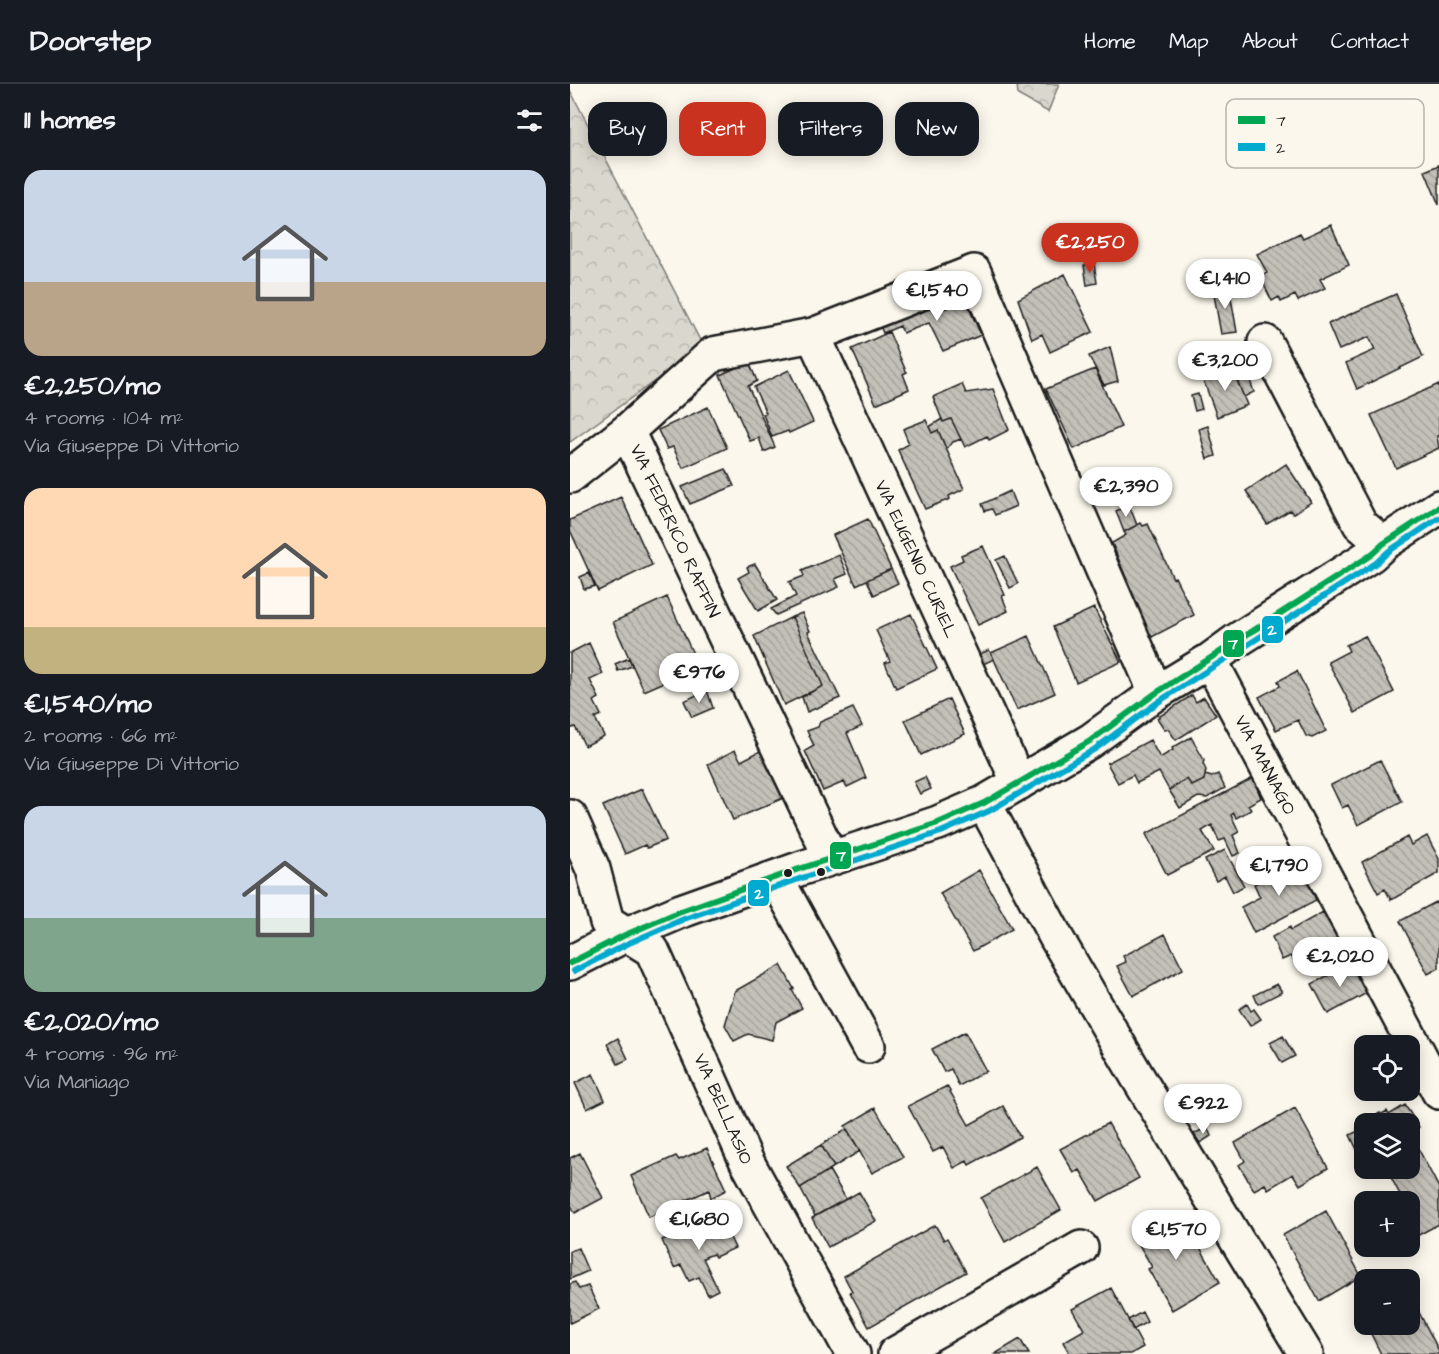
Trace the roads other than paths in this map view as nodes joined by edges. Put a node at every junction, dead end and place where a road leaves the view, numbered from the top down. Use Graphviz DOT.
graph roads {
  1 [pos="813,335"];
  2 [pos="1266,342"];
  3 [pos="627,431"];
  4 [pos="570,476"];
  5 [pos="1439,507"];
  6 [pos="1383,544"];
  7 [pos="1210,660"];
  8 [pos="1156,693"];
  9 [pos="1019,783"];
  10 [pos="984,803"];
  11 [pos="570,817"];
  12 [pos="831,858"];
  13 [pos="776,878"];
  14 [pos="625,935"];
  15 [pos="570,963"];
  16 [pos="868,1046"];
  17 [pos="1439,1092"];
  18 [pos="1082,1248"];
  19 [pos="853,1354"];
  20 [pos="895,1354"];
  21 [pos="1305,1354"];
  1 -- 3 [label="street"];
  1 -- 8 [label="street"];
  1 -- 9 [label="street, VIA EUGENIO CURIEL"];
  2 -- 6 [label="street"];
  3 -- 4 [label="street"];
  3 -- 12 [label="street, VIA FEDERICO RAFFIN"];
  5 -- 6 [label="street"];
  6 -- 7 [label="street"];
  7 -- 8 [label="street"];
  7 -- 17 [label="street, VIA MANIAGO"];
  8 -- 9 [label="street"];
  9 -- 10 [label="street"];
  10 -- 12 [label="street"];
  10 -- 21 [label="street"];
  11 -- 14 [label="street, VIA BELLASIO"];
  12 -- 13 [label="street"];
  13 -- 14 [label="street"];
  13 -- 16 [label="street"];
  14 -- 15 [label="street"];
  14 -- 19 [label="street, VIA BELLASIO"];
  18 -- 20 [label="street"];
}
